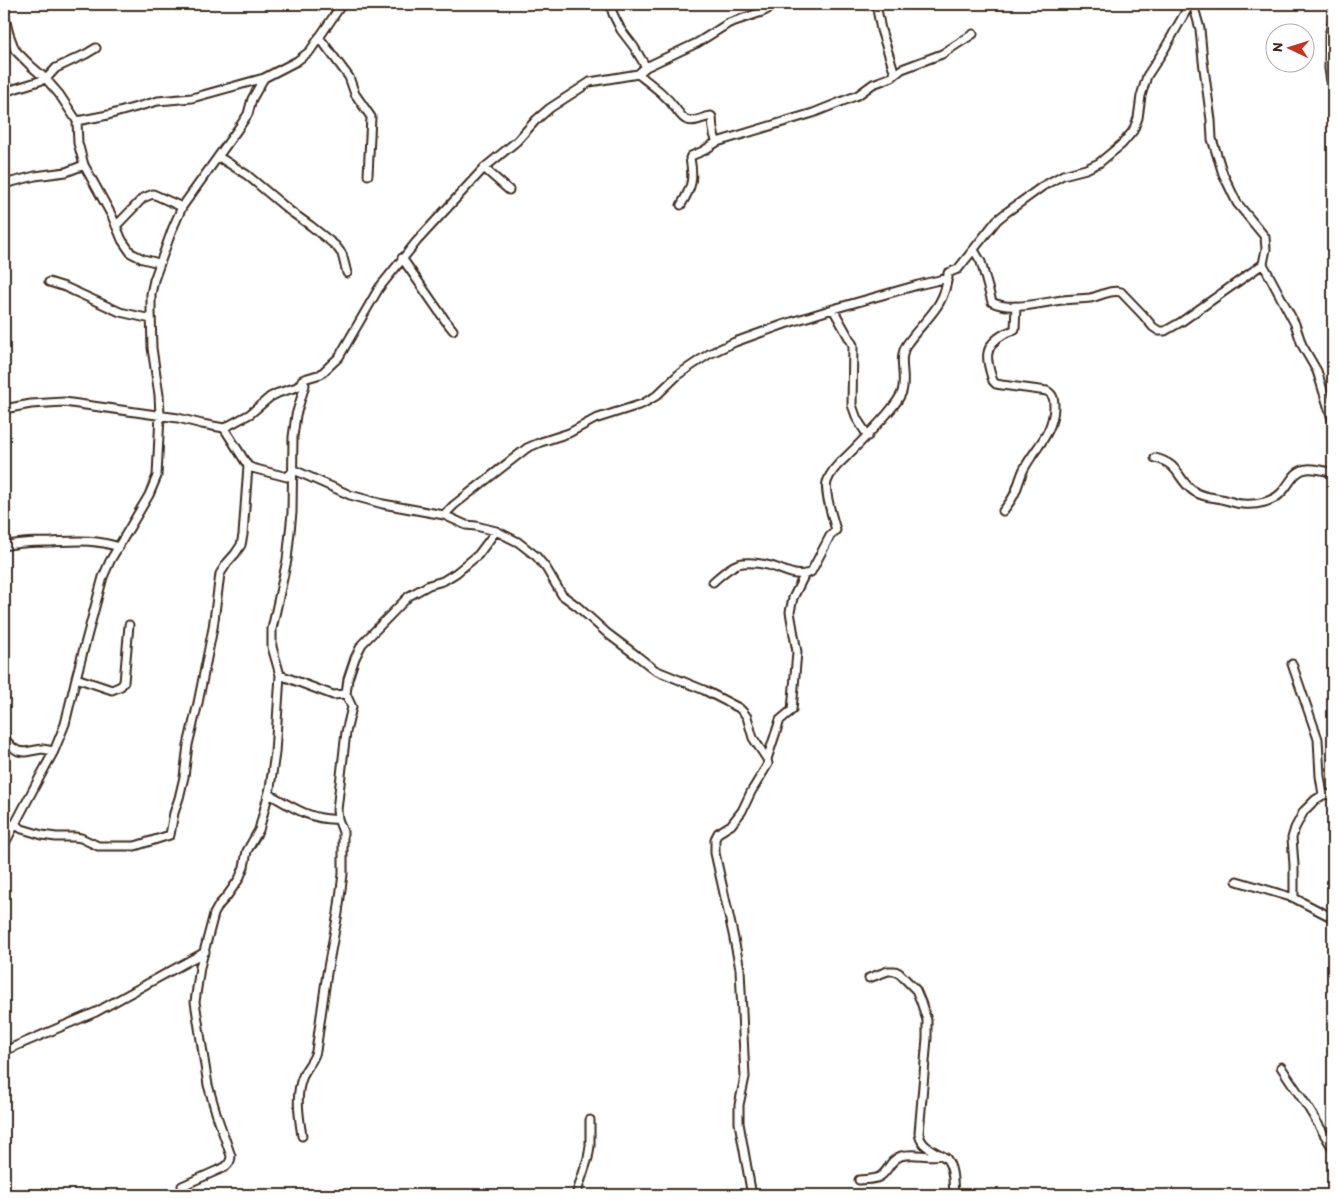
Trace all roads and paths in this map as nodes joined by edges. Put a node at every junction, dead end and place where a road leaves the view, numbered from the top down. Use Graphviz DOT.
graph roads {
  1 [pos="342,4"];
  2 [pos="610,4"];
  3 [pos="778,4"];
  4 [pos="876,4"];
  5 [pos="1192,4"];
  6 [pos="4,14"];
  7 [pos="1333,20"];
  8 [pos="972,34"];
  9 [pos="319,37"];
  10 [pos="96,48"];
  11 [pos="646,67"];
  12 [pos="638,74"];
  13 [pos="895,74"];
  14 [pos="264,78"];
  15 [pos="46,79"];
  16 [pos="4,92"];
  17 [pos="1333,110"];
  18 [pos="77,120"];
  19 [pos="717,142"];
  20 [pos="219,157"];
  21 [pos="84,164"];
  22 [pos="484,168"];
  23 [pos="368,175"];
  24 [pos="4,184"];
  25 [pos="509,190"];
  26 [pos="681,205"];
  27 [pos="182,207"];
  28 [pos="116,226"];
  29 [pos="974,250"];
  30 [pos="402,258"];
  31 [pos="159,263"];
  32 [pos="1264,264"];
  33 [pos="346,273"];
  34 [pos="948,273"];
  35 [pos="49,282"];
  36 [pos="1016,306"];
  37 [pos="833,309"];
  38 [pos="151,319"];
  39 [pos="454,330"];
  40 [pos="302,380"];
  41 [pos="4,409"];
  42 [pos="160,415"];
  43 [pos="1333,422"];
  44 [pos="224,428"];
  45 [pos="868,436"];
  46 [pos="1155,458"];
  47 [pos="248,466"];
  48 [pos="294,470"];
  49 [pos="1333,473"];
  50 [pos="1003,511"];
  51 [pos="444,515"];
  52 [pos="496,531"];
  53 [pos="4,546"];
  54 [pos="119,547"];
  55 [pos="806,574"];
  56 [pos="713,582"];
  57 [pos="129,625"];
  58 [pos="1292,664"];
  59 [pos="280,675"];
  60 [pos="76,678"];
  61 [pos="346,694"];
  62 [pos="4,738"];
  63 [pos="54,751"];
  64 [pos="767,759"];
  65 [pos="269,794"];
  66 [pos="1333,794"];
  67 [pos="1323,795"];
  68 [pos="338,819"];
  69 [pos="14,824"];
  70 [pos="4,846"];
  71 [pos="1237,881"];
  72 [pos="1294,898"];
  73 [pos="1333,918"];
  74 [pos="205,952"];
  75 [pos="870,978"];
  76 [pos="4,1051"];
  77 [pos="1281,1067"];
  78 [pos="590,1120"];
  79 [pos="302,1136"];
  80 [pos="1333,1149"];
  81 [pos="941,1155"];
  82 [pos="859,1180"];
  83 [pos="182,1186"];
  84 [pos="576,1195"];
  85 [pos="753,1195"];
  86 [pos="954,1195"];
  1 -- 9 [label="street"];
  2 -- 11 [label="street"];
  3 -- 11 [label="street"];
  4 -- 13 [label="street"];
  5 -- 29 [label="street"];
  5 -- 32 [label="street"];
  6 -- 15 [label="street"];
  7 -- 17 [label="street"];
  8 -- 13 [label="street"];
  9 -- 14 [label="street"];
  9 -- 23 [label="street"];
  10 -- 15 [label="street"];
  11 -- 12 [label="street"];
  12 -- 19 [label="street"];
  12 -- 22 [label="street"];
  13 -- 19 [label="street"];
  14 -- 18 [label="street"];
  14 -- 20 [label="street"];
  15 -- 16 [label="street"];
  15 -- 18 [label="street"];
  18 -- 21 [label="street"];
  19 -- 26 [label="street"];
  20 -- 27 [label="street"];
  20 -- 33 [label="street"];
  21 -- 24 [label="street"];
  21 -- 28 [label="street"];
  22 -- 25 [label="street"];
  22 -- 30 [label="street"];
  27 -- 28 [label="street"];
  27 -- 31 [label="street"];
  28 -- 31 [label="street"];
  29 -- 34 [label="street"];
  29 -- 36 [label="street"];
  30 -- 39 [label="street"];
  30 -- 40 [label="street"];
  31 -- 38 [label="street"];
  32 -- 36 [label="street"];
  32 -- 43 [label="street"];
  34 -- 37 [label="street"];
  34 -- 45 [label="street"];
  35 -- 38 [label="street"];
  36 -- 50 [label="street"];
  37 -- 45 [label="street"];
  37 -- 51 [label="street"];
  38 -- 42 [label="street"];
  40 -- 44 [label="street"];
  40 -- 48 [label="street"];
  41 -- 42 [label="street"];
  42 -- 44 [label="street"];
  42 -- 54 [label="street"];
  44 -- 47 [label="street"];
  45 -- 55 [label="street"];
  46 -- 49 [label="street"];
  47 -- 48 [label="street"];
  47 -- 69 [label="street"];
  48 -- 51 [label="street"];
  48 -- 59 [label="street"];
  51 -- 52 [label="street"];
  52 -- 61 [label="street"];
  52 -- 64 [label="street"];
  53 -- 54 [label="street"];
  54 -- 60 [label="street"];
  55 -- 56 [label="street"];
  55 -- 64 [label="street"];
  57 -- 60 [label="street"];
  58 -- 67 [label="street"];
  59 -- 61 [label="street"];
  59 -- 65 [label="street"];
  60 -- 63 [label="street"];
  61 -- 68 [label="street"];
  62 -- 63 [label="street"];
  63 -- 69 [label="street"];
  64 -- 85 [label="street"];
  65 -- 68 [label="street"];
  65 -- 74 [label="street"];
  66 -- 67 [label="street"];
  67 -- 72 [label="street"];
  68 -- 79 [label="street"];
  69 -- 70 [label="street"];
  71 -- 72 [label="street"];
  72 -- 73 [label="street"];
  74 -- 76 [label="street"];
  74 -- 83 [label="street"];
  75 -- 81 [label="street"];
  77 -- 80 [label="street"];
  78 -- 84 [label="street"];
  81 -- 82 [label="street"];
  81 -- 86 [label="street"];
}
